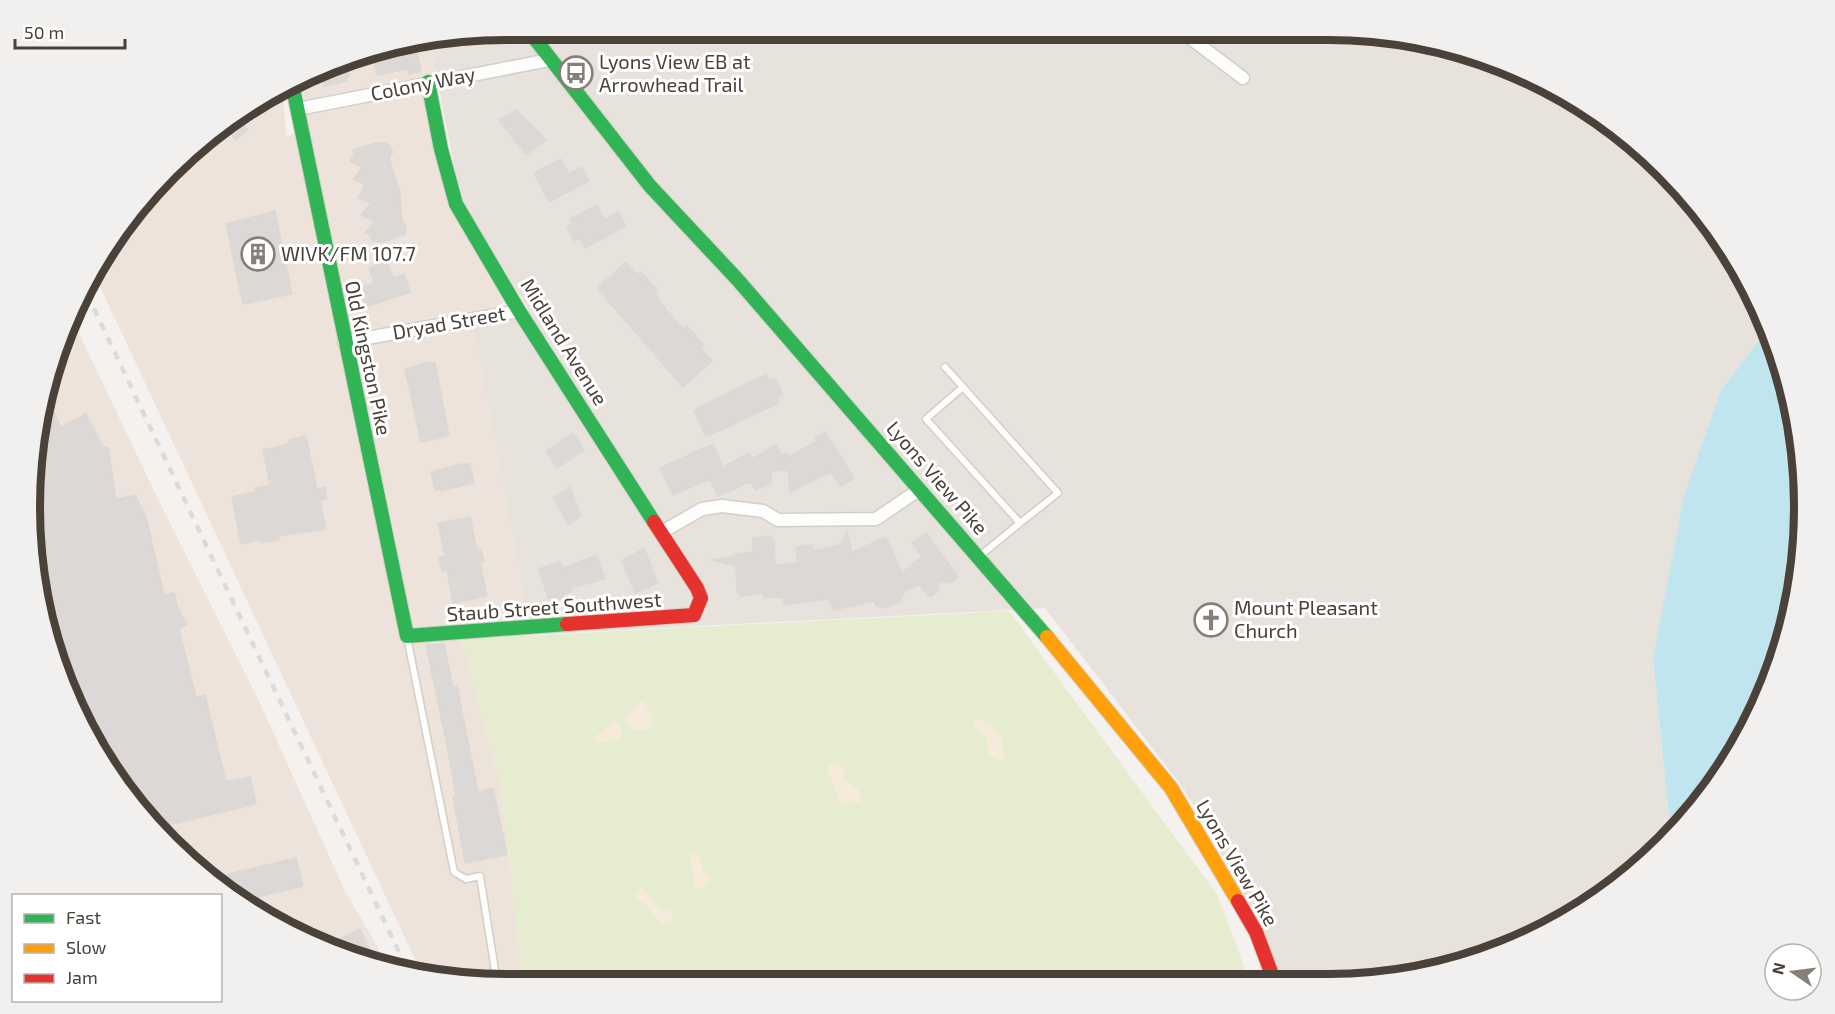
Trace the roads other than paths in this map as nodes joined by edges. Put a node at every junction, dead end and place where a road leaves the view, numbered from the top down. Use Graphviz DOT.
graph roads {
  1 [pos="535,40"];
  2 [pos="1193,40"];
  3 [pos="549,60"];
  4 [pos="1243,78"];
  5 [pos="428,82"];
  6 [pos="294,93"];
  7 [pos="298,109"];
  8 [pos="519,311"];
  9 [pos="344,342"];
  10 [pos="945,367"];
  11 [pos="963,387"];
  12 [pos="920,489"];
  13 [pos="1020,523"];
  14 [pos="662,532"];
  15 [pos="979,557"];
  16 [pos="699,608"];
  17 [pos="406,636"];
  18 [pos="496,974"];
  19 [pos="1272,974"];
  1 -- 3 [label="street, Lyons View Pike"];
  2 -- 4 [label="street"];
  3 -- 5 [label="street, Colony Way"];
  3 -- 12 [label="street, Lyons View Pike"];
  5 -- 7 [label="street, Colony Way"];
  5 -- 8 [label="street, Midland Avenue"];
  6 -- 7 [label="street, Old Kingston Pike"];
  7 -- 9 [label="street, Old Kingston Pike"];
  8 -- 9 [label="street, Dryad Street"];
  8 -- 14 [label="street, Midland Avenue"];
  9 -- 17 [label="street, Old Kingston Pike"];
  10 -- 11 [label="lane"];
  11 -- 13 [label="lane"];
  11 -- 13 [label="lane"];
  12 -- 14 [label="street"];
  12 -- 15 [label="street, Lyons View Pike"];
  13 -- 15 [label="lane"];
  14 -- 16 [label="street, Midland Avenue"];
  15 -- 19 [label="street, Lyons View Pike"];
  16 -- 17 [label="street, Staub Street Southwest"];
  17 -- 18 [label="lane"];
}
